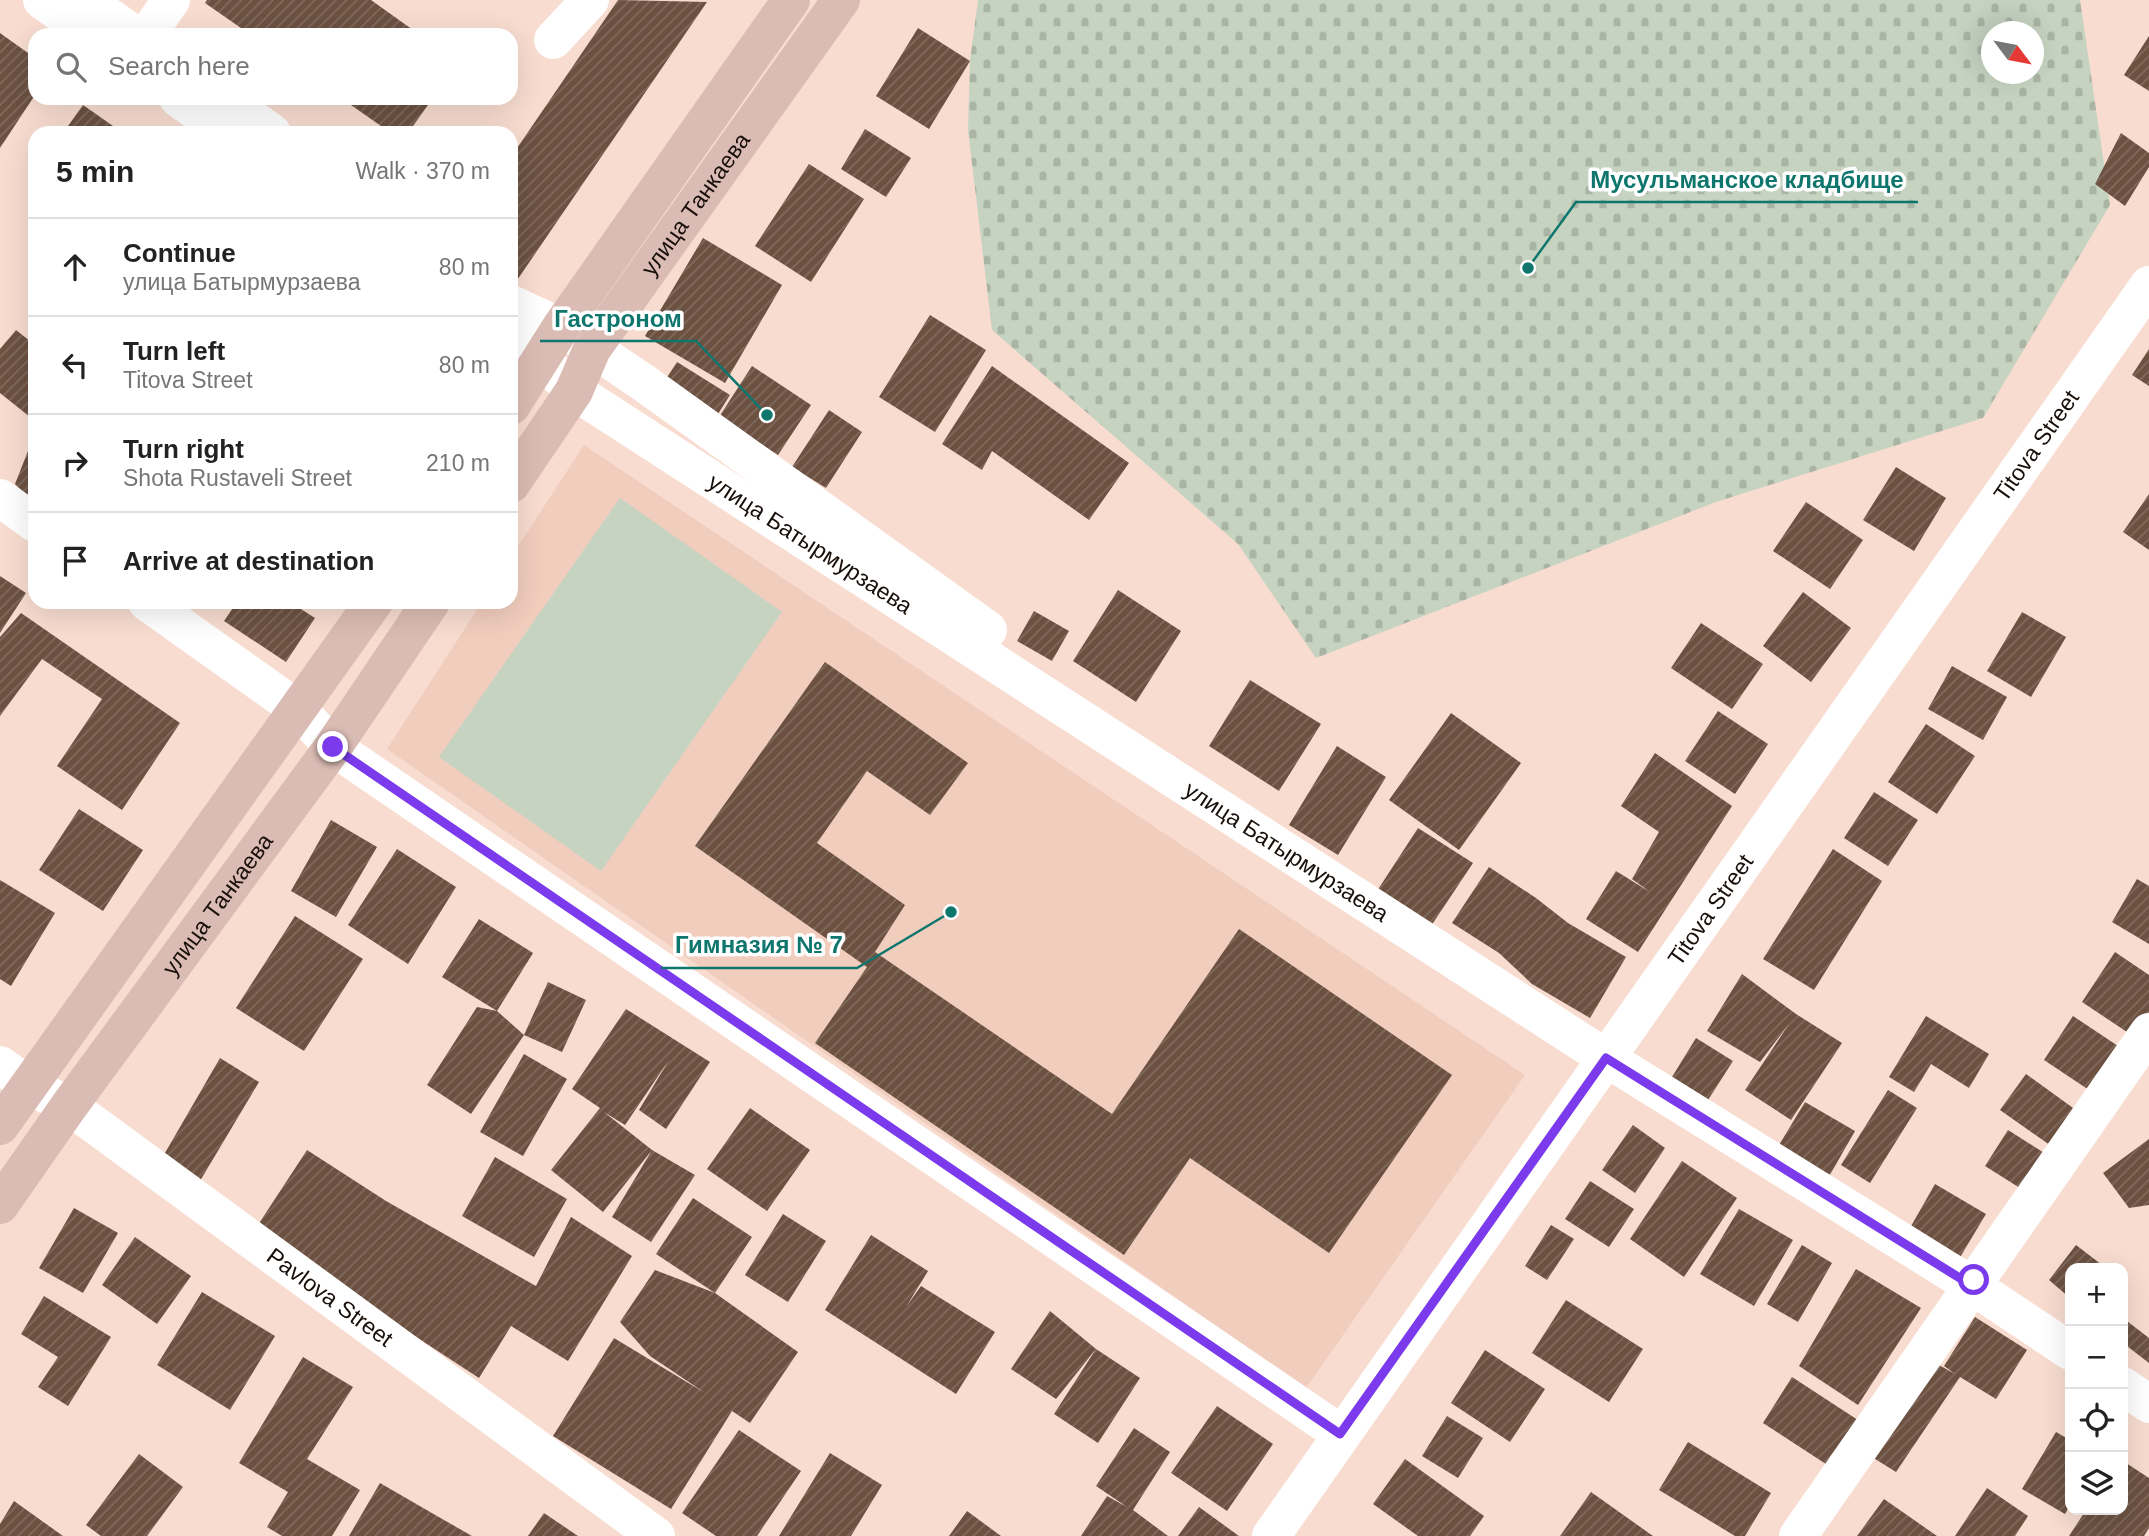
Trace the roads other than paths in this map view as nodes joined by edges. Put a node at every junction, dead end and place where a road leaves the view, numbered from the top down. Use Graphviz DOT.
graph roads {
  1 [pos="42,0"];
  2 [pos="86,0"];
  3 [pos="171,0"];
  4 [pos="590,0"];
  5 [pos="792,0"];
  6 [pos="833,12"];
  7 [pos="81,28"];
  8 [pos="125,28"];
  9 [pos="152,28"];
  10 [pos="553,40"];
  11 [pos="188,105"];
  12 [pos="233,105"];
  13 [pos="217,126"];
  14 [pos="262,126"];
  15 [pos="2149,285"];
  16 [pos="518,307"];
  17 [pos="561,327"];
  18 [pos="518,343"];
  19 [pos="592,349"];
  20 [pos="542,360"];
  21 [pos="574,391"];
  22 [pos="518,396"];
  23 [pos="518,474"];
  24 [pos="0,498"];
  25 [pos="28,518"];
  26 [pos="157,609"];
  27 [pos="369,609"];
  28 [pos="426,609"];
  29 [pos="299,710"];
  30 [pos="333,747"];
  31 [pos="2142,1049"];
  32 [pos="1607,1055"];
  33 [pos="14,1075"];
  34 [pos="69,1106"];
  35 [pos="0,1126"];
  36 [pos="0,1205"];
  37 [pos="1972,1283"];
  38 [pos="2065,1348"];
  39 [pos="2127,1389"];
  40 [pos="2149,1404"];
  41 [pos="1340,1434"];
  42 [pos="656,1536"];
  43 [pos="1271,1536"];
  44 [pos="1798,1536"];
  1 -- 7 [label="street"];
  2 -- 8 [label="street"];
  3 -- 9 [label="street"];
  4 -- 10 [label="street"];
  5 -- 6 [label="street"];
  5 -- 17 [label="main road, улица Танкаева"];
  6 -- 19 [label="main road, улица Танкаева"];
  11 -- 13 [label="street"];
  12 -- 14 [label="street"];
  15 -- 32 [label="street, Titova Street"];
  16 -- 17 [label="street, улица Батырмурзаева"];
  17 -- 19 [label="street, улица Батырмурзаева"];
  17 -- 20 [label="main road, улица Танкаева"];
  18 -- 20 [label="street, улица Батырмурзаева"];
  19 -- 21 [label="main road, улица Танкаева"];
  19 -- 32 [label="street, улица Батырмурзаева"];
  20 -- 21 [label="street, улица Батырмурзаева"];
  20 -- 22 [label="main road, улица Танкаева"];
  21 -- 23 [label="main road, улица Танкаева"];
  21 -- 32 [label="street, улица Батырмурзаева"];
  24 -- 25 [label="street"];
  26 -- 29 [label="street"];
  27 -- 29 [label="main road, улица Танкаева"];
  28 -- 30 [label="main road, улица Танкаева"];
  29 -- 30 [label="street"];
  29 -- 33 [label="main road, улица Танкаева"];
  30 -- 34 [label="main road, улица Танкаева"];
  30 -- 41 [label="street"];
  31 -- 37 [label="street"];
  32 -- 37 [label="street, улица Батырмурзаева"];
  32 -- 41 [label="street, Titova Street"];
  33 -- 34 [label="street, Pavlova Street"];
  33 -- 35 [label="main road, улица Танкаева"];
  34 -- 36 [label="main road, улица Танкаева"];
  34 -- 42 [label="street, Pavlova Street"];
  37 -- 38 [label="street, улица Батырмурзаева"];
  37 -- 44 [label="street"];
  39 -- 40 [label="street"];
  41 -- 43 [label="street, Titova Street"];
}
